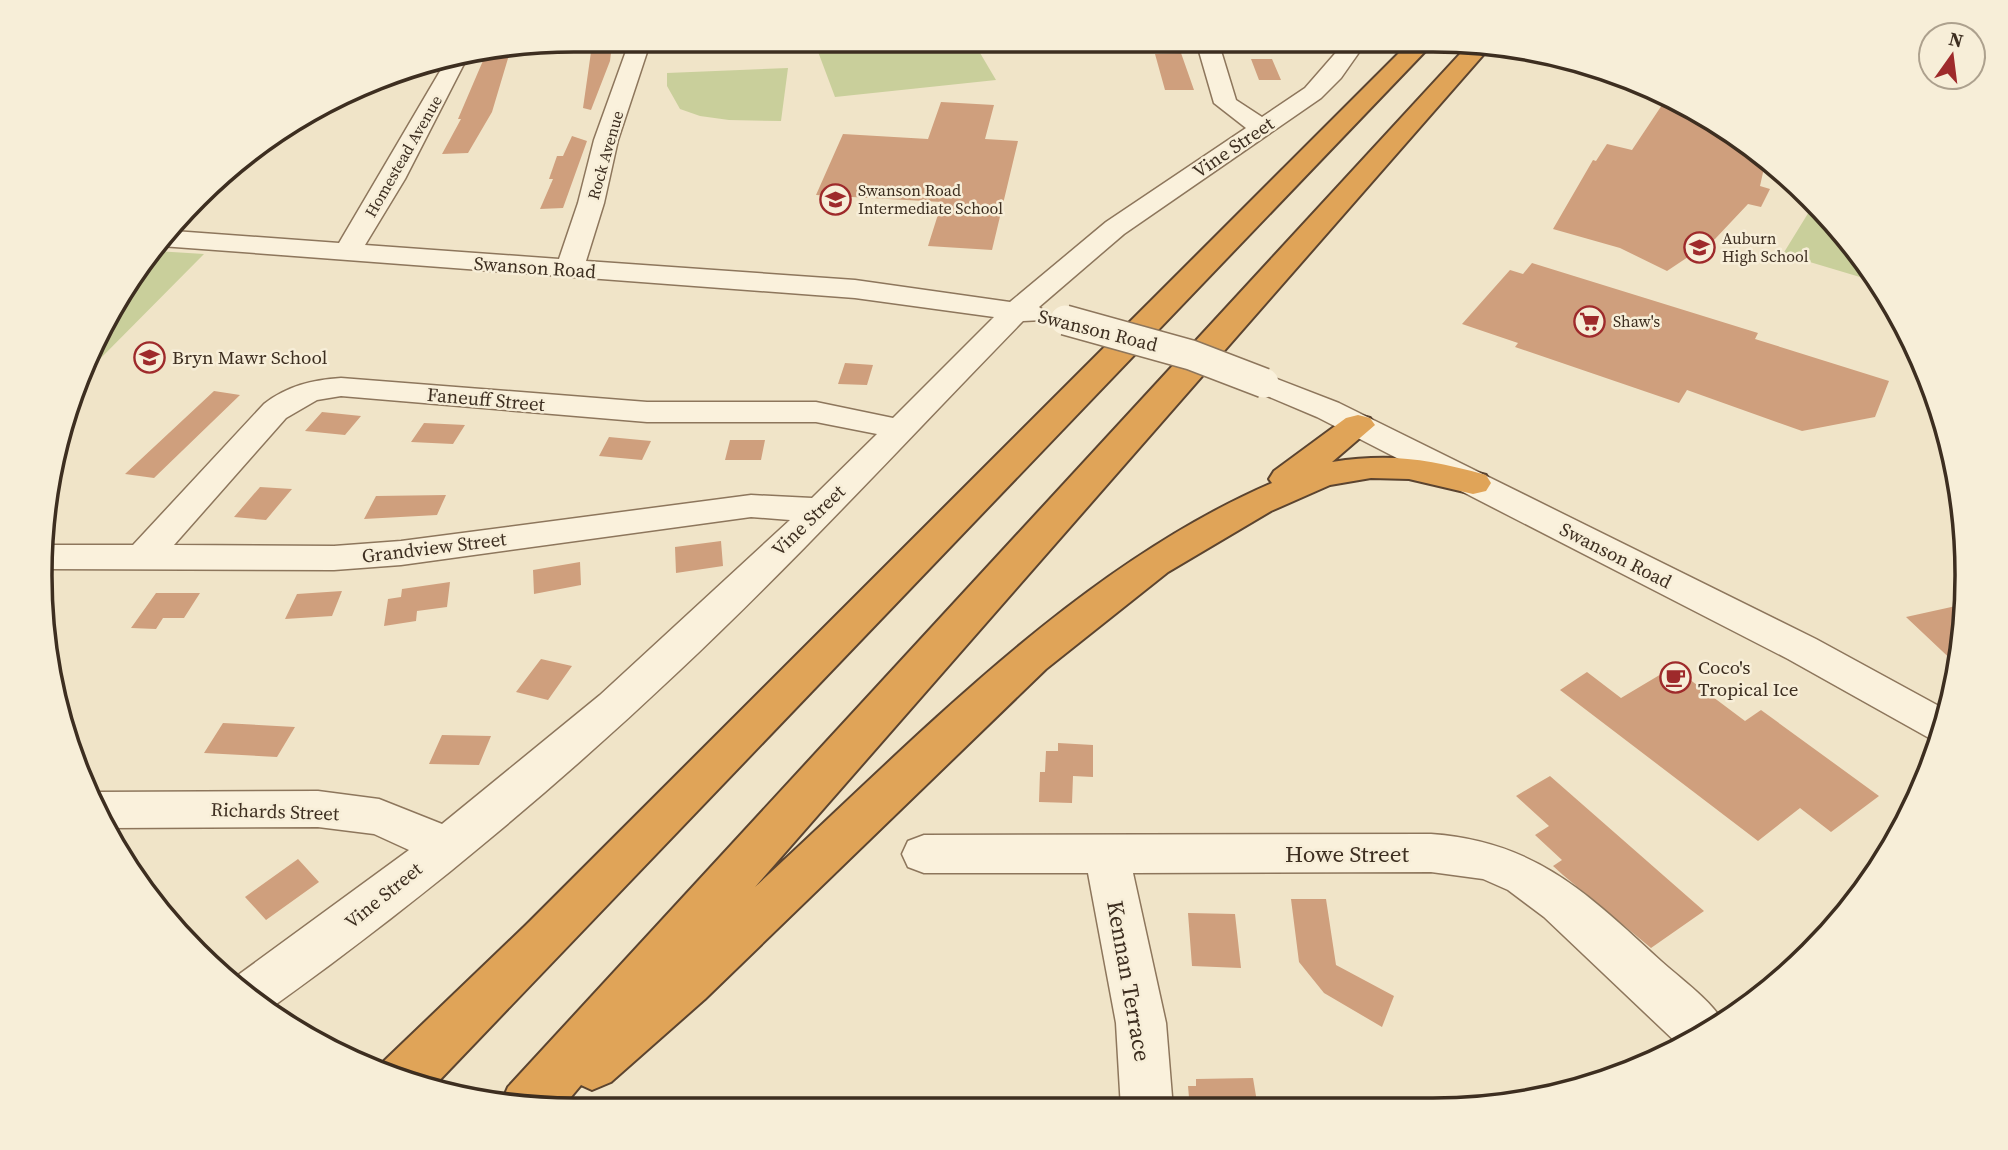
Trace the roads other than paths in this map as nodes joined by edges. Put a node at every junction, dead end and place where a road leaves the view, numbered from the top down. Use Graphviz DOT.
graph roads {
  1 [pos="637,52"];
  2 [pos="1210,52"];
  3 [pos="1348,52"];
  4 [pos="1413,52"];
  5 [pos="1472,54"];
  6 [pos="454,67"];
  7 [pos="1262,128"];
  8 [pos="174,240"];
  9 [pos="347,252"];
  10 [pos="569,270"];
  11 [pos="1017,311"];
  12 [pos="1264,383"];
  13 [pos="1358,425"];
  14 [pos="900,429"];
  15 [pos="1473,483"];
  16 [pos="1258,503"];
  17 [pos="819,510"];
  18 [pos="53,557"];
  19 [pos="142,558"];
  20 [pos="1934,723"];
  21 [pos="108,810"];
  22 [pos="445,845"];
  23 [pos="924,854"];
  24 [pos="1107,854"];
  25 [pos="257,990"];
  26 [pos="1695,1026"];
  27 [pos="412,1071"];
  28 [pos="536,1096"];
  29 [pos="554,1097"];
  30 [pos="1146,1098"];
  1 -- 10 [label="street, Rock Avenue"];
  2 -- 7 [label="street"];
  3 -- 7 [label="street, Vine Street"];
  4 -- 27 [label="highway"];
  5 -- 28 [label="highway"];
  6 -- 9 [label="street, Homestead Avenue"];
  7 -- 11 [label="street, Vine Street"];
  8 -- 9 [label="street, Swanson Road"];
  9 -- 10 [label="street, Swanson Road"];
  10 -- 11 [label="street, Swanson Road"];
  11 -- 12 [label="street, Swanson Road, bridge"];
  11 -- 14 [label="street, Vine Street"];
  12 -- 13 [label="street, Swanson Road"];
  13 -- 15 [label="street, Swanson Road"];
  13 -- 16 [label="highway"];
  14 -- 17 [label="street, Vine Street"];
  14 -- 19 [label="street, Faneuff Street"];
  15 -- 16 [label="highway"];
  15 -- 20 [label="street, Swanson Road"];
  16 -- 29 [label="highway"];
  17 -- 19 [label="street, Grandview Street"];
  17 -- 22 [label="street, Vine Street"];
  18 -- 19 [label="street, Grandview Street"];
  21 -- 22 [label="street, Richards Street"];
  22 -- 25 [label="street, Vine Street"];
  23 -- 24 [label="street, Howe Street"];
  24 -- 26 [label="street, Howe Street"];
  24 -- 30 [label="street, Kennan Terrace"];
}
